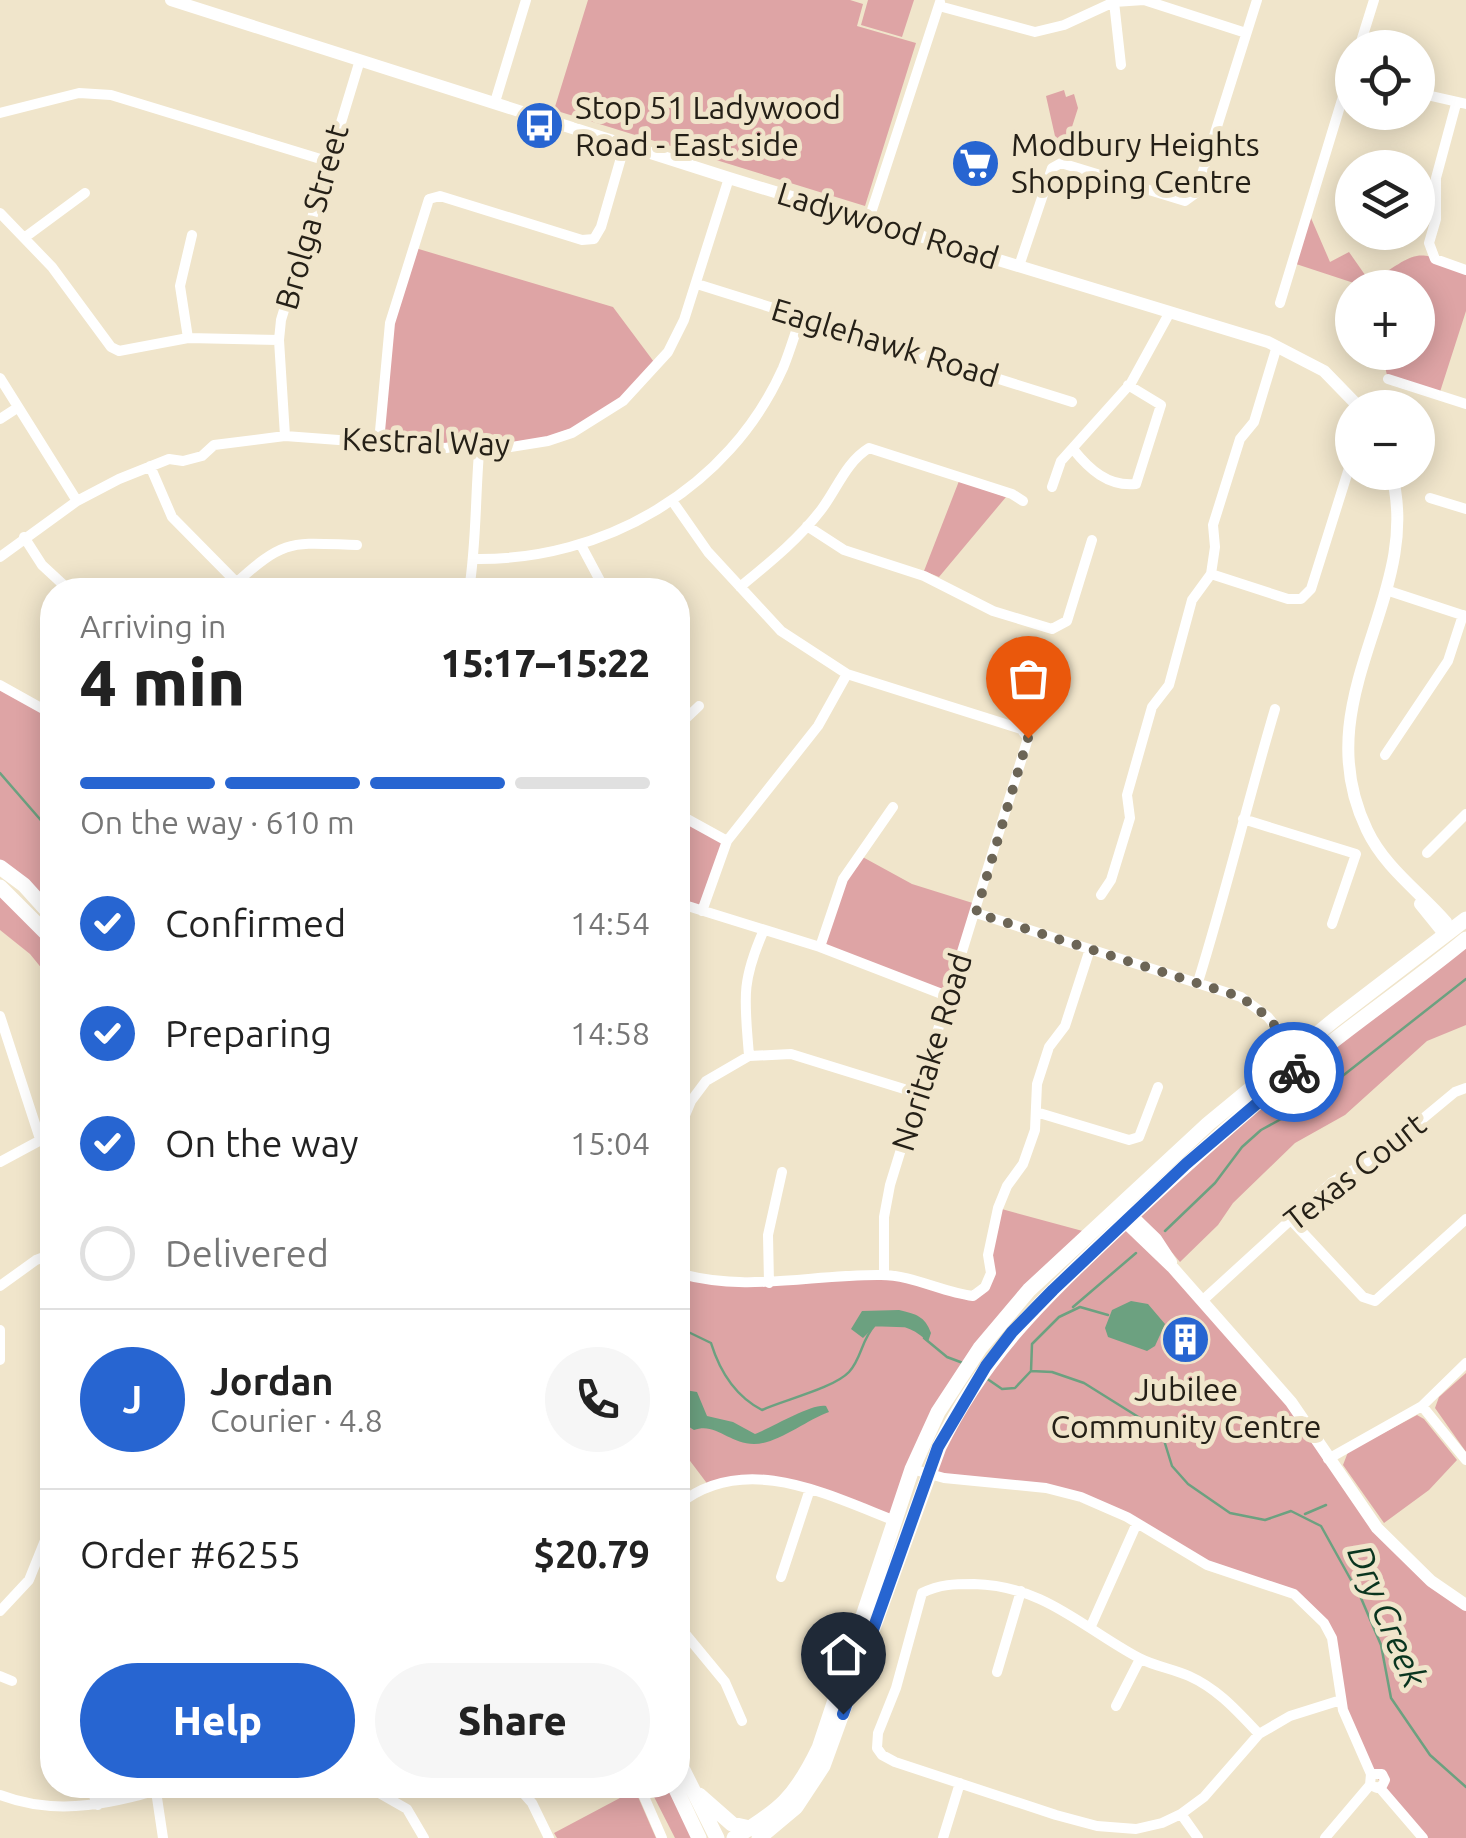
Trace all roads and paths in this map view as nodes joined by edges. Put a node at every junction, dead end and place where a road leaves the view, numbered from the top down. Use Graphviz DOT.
graph roads {
  1 [pos="171,0"];
  2 [pos="526,0"];
  3 [pos="1257,0"];
  4 [pos="1374,0"];
  5 [pos="1114,2"];
  6 [pos="940,3"];
  7 [pos="216,6"];
  8 [pos="1365,30"];
  9 [pos="1246,33"];
  10 [pos="360,60"];
  11 [pos="1122,65"];
  12 [pos="1435,97"];
  13 [pos="494,102"];
  14 [pos="1461,104"];
  15 [pos="0,114"];
  16 [pos="1335,126"];
  17 [pos="626,144"];
  18 [pos="326,162"];
  19 [pos="729,178"];
  20 [pos="85,194"];
  21 [pos="0,213"];
  22 [pos="869,220"];
  23 [pos="192,235"];
  24 [pos="24,238"];
  25 [pos="1020,266"];
  26 [pos="1466,270"];
  27 [pos="697,284"];
  28 [pos="1280,304"];
  29 [pos="1170,312"];
  30 [pos="801,316"];
  31 [pos="188,338"];
  32 [pos="279,340"];
  33 [pos="1277,346"];
  34 [pos="0,378"];
  35 [pos="1388,379"];
  36 [pos="1128,385"];
  37 [pos="1342,390"];
  38 [pos="1072,402"];
  39 [pos="1466,404"];
  40 [pos="17,408"];
  41 [pos="0,418"];
  42 [pos="285,436"];
  43 [pos="480,441"];
  44 [pos="379,442"];
  45 [pos="1074,449"];
  46 [pos="150,466"];
  47 [pos="1052,487"];
  48 [pos="1342,490"];
  49 [pos="1394,490"];
  50 [pos="1430,498"];
  51 [pos="78,501"];
  52 [pos="1023,501"];
  53 [pos="673,502"];
  54 [pos="1466,509"];
  55 [pos="808,526"];
  56 [pos="24,537"];
  57 [pos="1092,540"];
  58 [pos="358,545"];
  59 [pos="581,545"];
  60 [pos="0,557"];
  61 [pos="474,559"];
  62 [pos="1211,574"];
  63 [pos="56,578"];
  64 [pos="232,578"];
  65 [pos="246,578"];
  66 [pos="471,578"];
  67 [pos="598,578"];
  68 [pos="740,586"];
  69 [pos="1386,590"];
  70 [pos="1464,616"];
  71 [pos="847,674"];
  72 [pos="0,685"];
  73 [pos="699,706"];
  74 [pos="40,707"];
  75 [pos="1274,710"];
  76 [pos="690,715"];
  77 [pos="1385,755"];
  78 [pos="893,806"];
  79 [pos="1466,814"];
  80 [pos="1242,819"];
  81 [pos="690,820"];
  82 [pos="728,841"];
  83 [pos="1427,854"];
  84 [pos="0,866"];
  85 [pos="0,887"];
  86 [pos="1100,895"];
  87 [pos="40,902"];
  88 [pos="690,907"];
  89 [pos="702,911"];
  90 [pos="976,913"];
  91 [pos="1466,918"];
  92 [pos="1332,924"];
  93 [pos="40,927"];
  94 [pos="763,932"];
  95 [pos="1458,939"];
  96 [pos="820,947"];
  97 [pos="1090,949"];
  98 [pos="1198,982"];
  99 [pos="947,996"];
  100 [pos="0,1016"];
  101 [pos="4,1038"];
  102 [pos="749,1056"];
  103 [pos="1300,1057"];
  104 [pos="1158,1087"];
  105 [pos="1466,1088"];
  106 [pos="917,1093"];
  107 [pos="690,1103"];
  108 [pos="1036,1112"];
  109 [pos="40,1139"];
  110 [pos="0,1162"];
  111 [pos="782,1172"];
  112 [pos="1126,1214"];
  113 [pos="1466,1219"];
  114 [pos="1291,1220"];
  115 [pos="40,1258"];
  116 [pos="884,1274"];
  117 [pos="690,1278"];
  118 [pos="770,1283"];
  119 [pos="0,1286"];
  120 [pos="1202,1300"];
  121 [pos="0,1330"];
  122 [pos="0,1360"];
  123 [pos="1466,1363"];
  124 [pos="1422,1406"];
  125 [pos="1328,1459"];
  126 [pos="1466,1460"];
  127 [pos="920,1471"];
  128 [pos="810,1489"];
  129 [pos="690,1495"];
  130 [pos="893,1520"];
  131 [pos="1137,1524"];
  132 [pos="40,1554"];
  133 [pos="781,1577"];
  134 [pos="1021,1591"];
  135 [pos="1466,1605"];
  136 [pos="0,1611"];
  137 [pos="1091,1626"];
  138 [pos="690,1640"];
  139 [pos="1140,1659"];
  140 [pos="997,1672"];
  141 [pos="0,1676"];
  142 [pos="12,1681"];
  143 [pos="1341,1700"];
  144 [pos="1116,1706"];
  145 [pos="742,1721"];
  146 [pos="1258,1734"];
  147 [pos="1373,1782"];
  148 [pos="960,1783"];
  149 [pos="690,1785"];
  150 [pos="692,1789"];
  151 [pos="0,1795"];
  152 [pos="95,1798"];
  153 [pos="127,1798"];
  154 [pos="157,1798"];
  155 [pos="388,1798"];
  156 [pos="528,1798"];
  157 [pos="645,1798"];
  158 [pos="680,1798"];
  159 [pos="98,1805"];
  160 [pos="1182,1814"];
  161 [pos="782,1820"];
  162 [pos="754,1833"];
  163 [pos="164,1838"];
  164 [pos="424,1838"];
  165 [pos="549,1838"];
  166 [pos="662,1838"];
  167 [pos="698,1838"];
  168 [pos="717,1838"];
  169 [pos="734,1838"];
  170 [pos="767,1838"];
  171 [pos="943,1838"];
  172 [pos="1198,1838"];
  173 [pos="1324,1838"];
  174 [pos="1423,1838"];
  1 -- 7 [label="street, Ladywood Road"];
  2 -- 13 [label="street"];
  3 -- 9 [label="street"];
  4 -- 8 [label="street"];
  5 -- 6 [label="street"];
  5 -- 9 [label="street"];
  5 -- 11 [label="street"];
  6 -- 22 [label="street"];
  7 -- 10 [label="street, Ladywood Road"];
  9 -- 25 [label="street"];
  10 -- 13 [label="street, Ladywood Road"];
  10 -- 18 [label="street, Brolga Street"];
  12 -- 14 [label="street"];
  13 -- 17 [label="street, Ladywood Road"];
  14 -- 26 [label="street"];
  15 -- 18 [label="street"];
  16 -- 28 [label="street"];
  17 -- 19 [label="street, Ladywood Road"];
  17 -- 44 [label="street"];
  18 -- 32 [label="street, Brolga Street"];
  19 -- 22 [label="street, Ladywood Road"];
  19 -- 27 [label="street, Kestral Way"];
  20 -- 24 [label="street"];
  21 -- 24 [label="street"];
  22 -- 25 [label="street, Ladywood Road"];
  23 -- 31 [label="street"];
  24 -- 31 [label="street"];
  25 -- 29 [label="street, Ladywood Road"];
  27 -- 30 [label="street, Eaglehawk Road"];
  27 -- 43 [label="street, Kestral Way"];
  29 -- 33 [label="street, Ladywood Road"];
  29 -- 36 [label="street"];
  30 -- 38 [label="street, Eaglehawk Road"];
  30 -- 53 [label="street"];
  31 -- 32 [label="street"];
  32 -- 42 [label="street, Brolga Street"];
  33 -- 37 [label="street, Ladywood Road"];
  33 -- 62 [label="street"];
  34 -- 40 [label="street"];
  35 -- 39 [label="street"];
  36 -- 45 [label="street"];
  36 -- 45 [label="street"];
  40 -- 41 [label="street"];
  40 -- 51 [label="street"];
  42 -- 44 [label="street, Kestral Way"];
  42 -- 46 [label="street, Kestral Way"];
  43 -- 44 [label="street, Kestral Way"];
  43 -- 61 [label="street"];
  45 -- 47 [label="street"];
  46 -- 51 [label="street, Kestral Way"];
  46 -- 64 [label="street"];
  48 -- 62 [label="street"];
  49 -- 69 [label="street"];
  50 -- 54 [label="street"];
  51 -- 56 [label="street, Kestral Way"];
  52 -- 55 [label="street"];
  53 -- 59 [label="street"];
  53 -- 68 [label="street, Noritake Road"];
  55 -- 57 [label="street"];
  55 -- 68 [label="street"];
  56 -- 60 [label="street, Kestral Way"];
  56 -- 63 [label="street"];
  58 -- 65 [label="street"];
  59 -- 61 [label="street"];
  59 -- 67 [label="street"];
  61 -- 66 [label="street"];
  62 -- 86 [label="street"];
  68 -- 71 [label="street, Noritake Road"];
  69 -- 70 [label="street"];
  69 -- 95 [label="street"];
  70 -- 77 [label="street"];
  71 -- 82 [label="street"];
  71 -- 90 [label="street, Noritake Road"];
  72 -- 74 [label="street"];
  73 -- 76 [label="street"];
  75 -- 80 [label="street"];
  78 -- 96 [label="street"];
  79 -- 83 [label="street"];
  80 -- 92 [label="street"];
  80 -- 98 [label="street"];
  81 -- 82 [label="street"];
  82 -- 89 [label="street"];
  84 -- 87 [label="main road"];
  85 -- 93 [label="main road"];
  88 -- 89 [label="street"];
  89 -- 94 [label="street"];
  90 -- 97 [label="street"];
  90 -- 99 [label="street, Noritake Road"];
  91 -- 95 [label="main road"];
  94 -- 96 [label="street"];
  94 -- 102 [label="street"];
  95 -- 103 [label="main road"];
  96 -- 99 [label="street"];
  97 -- 98 [label="street"];
  97 -- 108 [label="street"];
  98 -- 103 [label="street"];
  99 -- 106 [label="street, Noritake Road"];
  100 -- 101 [label="street"];
  101 -- 109 [label="street"];
  102 -- 106 [label="street"];
  102 -- 107 [label="street"];
  103 -- 112 [label="main road"];
  104 -- 108 [label="street"];
  105 -- 114 [label="street, Texas Court"];
  106 -- 116 [label="street, Noritake Road"];
  108 -- 116 [label="street"];
  109 -- 110 [label="street"];
  111 -- 118 [label="street"];
  112 -- 120 [label="street"];
  112 -- 127 [label="main road"];
  113 -- 114 [label="street"];
  114 -- 120 [label="street, Texas Court"];
  115 -- 119 [label="street"];
  116 -- 118 [label="street"];
  117 -- 118 [label="street"];
  120 -- 125 [label="street"];
  121 -- 122 [label="street"];
  123 -- 124 [label="street"];
  124 -- 125 [label="street"];
  124 -- 126 [label="street"];
  125 -- 135 [label="street"];
  127 -- 130 [label="main road"];
  127 -- 131 [label="street"];
  127 -- 161 [label="main road"];
  128 -- 129 [label="street"];
  128 -- 130 [label="street"];
  128 -- 133 [label="street"];
  130 -- 162 [label="main road"];
  131 -- 137 [label="street"];
  131 -- 143 [label="street"];
  132 -- 136 [label="street"];
  134 -- 137 [label="street"];
  134 -- 140 [label="street"];
  134 -- 148 [label="street"];
  137 -- 139 [label="street"];
  138 -- 145 [label="street"];
  139 -- 144 [label="street"];
  139 -- 146 [label="street"];
  141 -- 142 [label="street"];
  143 -- 146 [label="street"];
  143 -- 147 [label="street"];
  146 -- 160 [label="street"];
  147 -- 173 [label="street"];
  147 -- 174 [label="street"];
  148 -- 160 [label="street"];
  148 -- 171 [label="street"];
  149 -- 150 [label="main road"];
  150 -- 162 [label="main road"];
  150 -- 168 [label="main road"];
  151 -- 159 [label="street"];
  152 -- 159 [label="street"];
  153 -- 159 [label="street"];
  154 -- 163 [label="street"];
  155 -- 164 [label="street"];
  156 -- 165 [label="street"];
  157 -- 166 [label="street"];
  158 -- 167 [label="main road"];
  160 -- 172 [label="street"];
  161 -- 162 [label="main road"];
  161 -- 170 [label="main road"];
  162 -- 169 [label="main road"];
}
